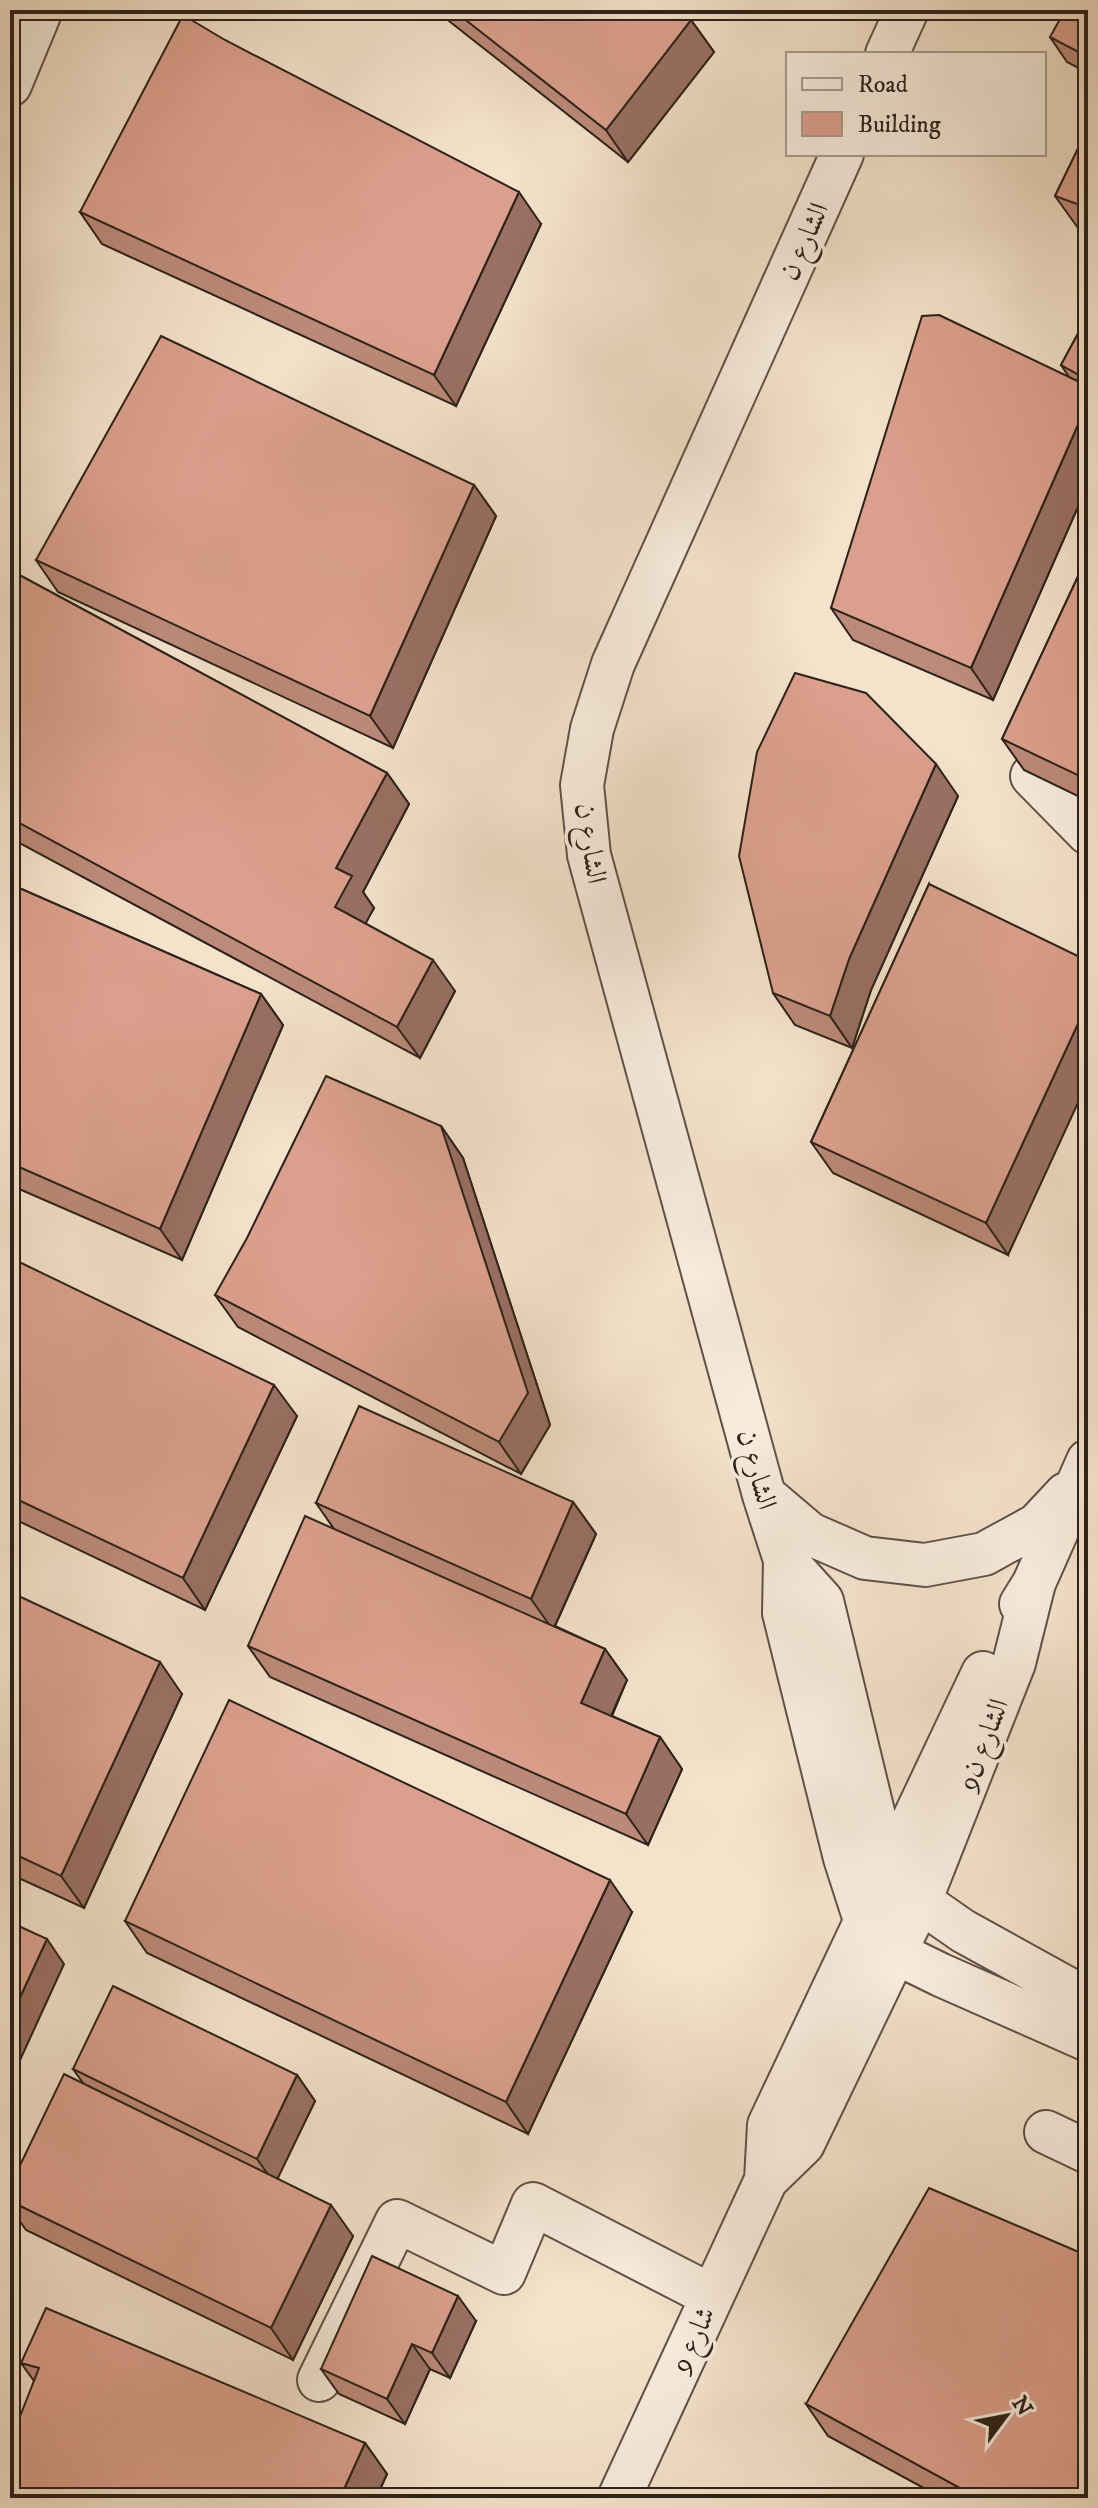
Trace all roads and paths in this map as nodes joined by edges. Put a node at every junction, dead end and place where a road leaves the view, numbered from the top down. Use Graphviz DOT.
graph roads {
  1 [pos="41,10"];
  2 [pos="907,10"];
  3 [pos="888,52"];
  4 [pos="10,85"];
  5 [pos="841,156"];
  6 [pos="1032,776"];
  7 [pos="1088,833"];
  8 [pos="1083,1471"];
  9 [pos="764,1495"];
  10 [pos="785,1560"];
  11 [pos="1034,1583"];
  12 [pos="891,1867"];
  13 [pos="920,1901"];
  14 [pos="865,1920"];
  15 [pos="896,1953"];
  16 [pos="1088,2000"];
  17 [pos="1088,2040"];
  18 [pos="1046,2132"];
  19 [pos="1088,2152"];
  20 [pos="766,2180"];
  21 [pos="712,2296"];
  22 [pos="319,2380"];
  23 [pos="619,2498"];
  1 -- 4 [label="street"];
  2 -- 3 [label="street"];
  5 -- 9 [label="street, الشارع ن"];
  6 -- 7 [label="street"];
  8 -- 9 [label="street"];
  8 -- 11 [label="street, الشارع ن9"];
  9 -- 10 [label="street, الشارع ن"];
  10 -- 12 [label="street, الشارع ن"];
  10 -- 14 [label="street, الشارع ن"];
  11 -- 12 [label="street, الشارع ن9"];
  11 -- 13 [label="street, الشارع ن9"];
  12 -- 13 [label="street, الشارع ن"];
  12 -- 14 [label="street, شارع 9"];
  13 -- 15 [label="street, شارع 9"];
  13 -- 16 [label="street, الشارع ن"];
  14 -- 15 [label="street, الشارع ن"];
  14 -- 20 [label="street, شارع 9"];
  15 -- 17 [label="street, الشارع ن"];
  15 -- 20 [label="street, شارع 9"];
  18 -- 19 [label="street"];
  20 -- 21 [label="street, شارع 9"];
  21 -- 22 [label="street"];
  21 -- 23 [label="street, شارع 9"];
}
